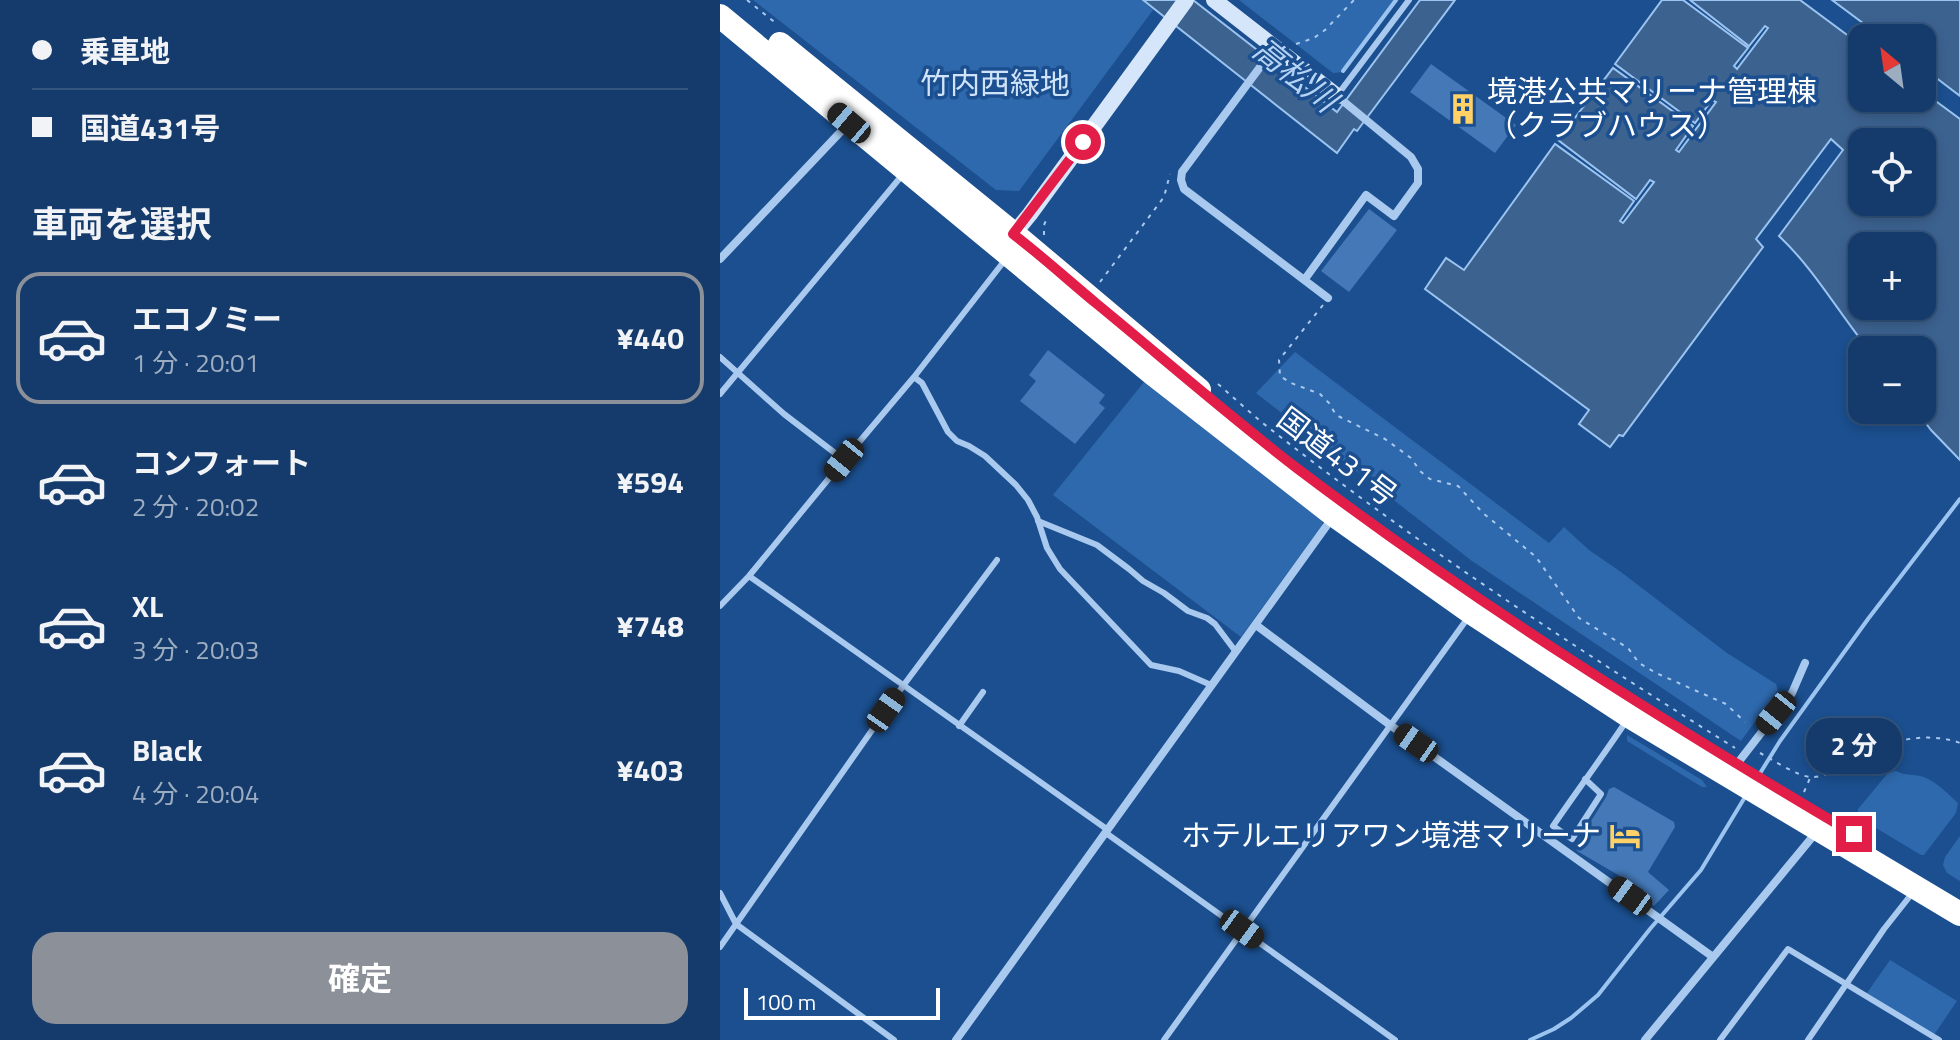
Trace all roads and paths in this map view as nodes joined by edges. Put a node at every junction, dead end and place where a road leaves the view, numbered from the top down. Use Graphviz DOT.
graph roads {
  1 [pos="725,0"];
  2 [pos="1186,0"];
  3 [pos="1214,0"];
  4 [pos="1354,0"];
  5 [pos="1409,0"];
  6 [pos="726,25"];
  7 [pos="1277,51"];
  8 [pos="1340,98"];
  9 [pos="849,123"];
  10 [pos="906,170"];
  11 [pos="1011,244"];
  12 [pos="720,259"];
  13 [pos="1305,279"];
  14 [pos="1328,298"];
  15 [pos="720,357"];
  16 [pos="739,373"];
  17 [pos="914,377"];
  18 [pos="1216,382"];
  19 [pos="720,394"];
  20 [pos="844,460"];
  21 [pos="1339,509"];
  22 [pos="1038,521"];
  23 [pos="997,560"];
  24 [pos="749,576"];
  25 [pos="720,606"];
  26 [pos="1472,613"];
  27 [pos="1256,625"];
  28 [pos="1236,652"];
  29 [pos="1805,663"];
  30 [pos="1211,685"];
  31 [pos="903,686"];
  32 [pos="983,692"];
  33 [pos="1629,716"];
  34 [pos="1745,722"];
  35 [pos="1390,725"];
  36 [pos="959,726"];
  37 [pos="1960,743"];
  38 [pos="1744,764"];
  39 [pos="1810,778"];
  40 [pos="1585,779"];
  41 [pos="1773,784"];
  42 [pos="1804,792"];
  43 [pos="1823,824"];
  44 [pos="1107,831"];
  45 [pos="1916,888"];
  46 [pos="720,893"];
  47 [pos="1960,897"];
  48 [pos="1960,914"];
  49 [pos="736,924"];
  50 [pos="1242,929"];
  51 [pos="720,947"];
  52 [pos="1713,957"];
  53 [pos="1847,983"];
  54 [pos="894,1040"];
  55 [pos="956,1040"];
  56 [pos="1164,1040"];
  57 [pos="1395,1040"];
  58 [pos="1645,1040"];
  59 [pos="1720,1040"];
  60 [pos="1808,1040"];
  61 [pos="1939,1040"];
  1 -- 11 [label="highway, 国道431号"];
  2 -- 11 [label="street"];
  3 -- 7 [label="street"];
  4 -- 7 [label="path"];
  5 -- 8 [label="lane"];
  6 -- 9 [label="highway, 国道431号"];
  7 -- 8 [label="street"];
  7 -- 13 [label="street"];
  8 -- 13 [label="street"];
  9 -- 10 [label="highway, 国道431号"];
  9 -- 12 [label="street"];
  10 -- 11 [label="highway, 国道431号"];
  10 -- 16 [label="lane"];
  11 -- 17 [label="lane"];
  11 -- 21 [label="highway, 国道431号"];
  13 -- 14 [label="street"];
  14 -- 34 [label="path"];
  15 -- 16 [label="lane"];
  16 -- 19 [label="lane"];
  16 -- 20 [label="lane"];
  17 -- 20 [label="lane"];
  17 -- 22 [label="lane"];
  18 -- 38 [label="path"];
  20 -- 24 [label="lane"];
  21 -- 26 [label="highway, 国道431号"];
  21 -- 27 [label="street"];
  21 -- 38 [label="highway, 国道431号"];
  22 -- 28 [label="lane"];
  22 -- 30 [label="lane"];
  23 -- 31 [label="lane"];
  24 -- 25 [label="lane"];
  24 -- 31 [label="lane"];
  26 -- 33 [label="highway, 国道431号"];
  26 -- 35 [label="lane"];
  27 -- 28 [label="street"];
  27 -- 35 [label="street"];
  28 -- 30 [label="street"];
  29 -- 38 [label="street"];
  30 -- 44 [label="street"];
  31 -- 36 [label="lane"];
  31 -- 49 [label="lane"];
  32 -- 36 [label="lane"];
  33 -- 38 [label="highway, 国道431号"];
  33 -- 40 [label="lane"];
  35 -- 50 [label="lane"];
  35 -- 52 [label="street"];
  36 -- 44 [label="lane"];
  37 -- 39 [label="path"];
  38 -- 41 [label="highway, 国道431号"];
  38 -- 41 [label="path"];
  39 -- 41 [label="path"];
  39 -- 42 [label="path"];
  40 -- 40 [label="lane"];
  41 -- 43 [label="highway, 国道431号"];
  43 -- 45 [label="highway, 国道431号"];
  43 -- 47 [label="highway, 国道431号"];
  43 -- 52 [label="street"];
  44 -- 50 [label="lane"];
  44 -- 55 [label="street"];
  45 -- 48 [label="highway, 国道431号"];
  45 -- 53 [label="lane"];
  46 -- 49 [label="lane"];
  49 -- 51 [label="lane"];
  49 -- 54 [label="lane"];
  50 -- 56 [label="lane"];
  50 -- 57 [label="lane"];
  52 -- 58 [label="street"];
  53 -- 59 [label="lane"];
  53 -- 60 [label="lane"];
  53 -- 61 [label="lane"];
}
